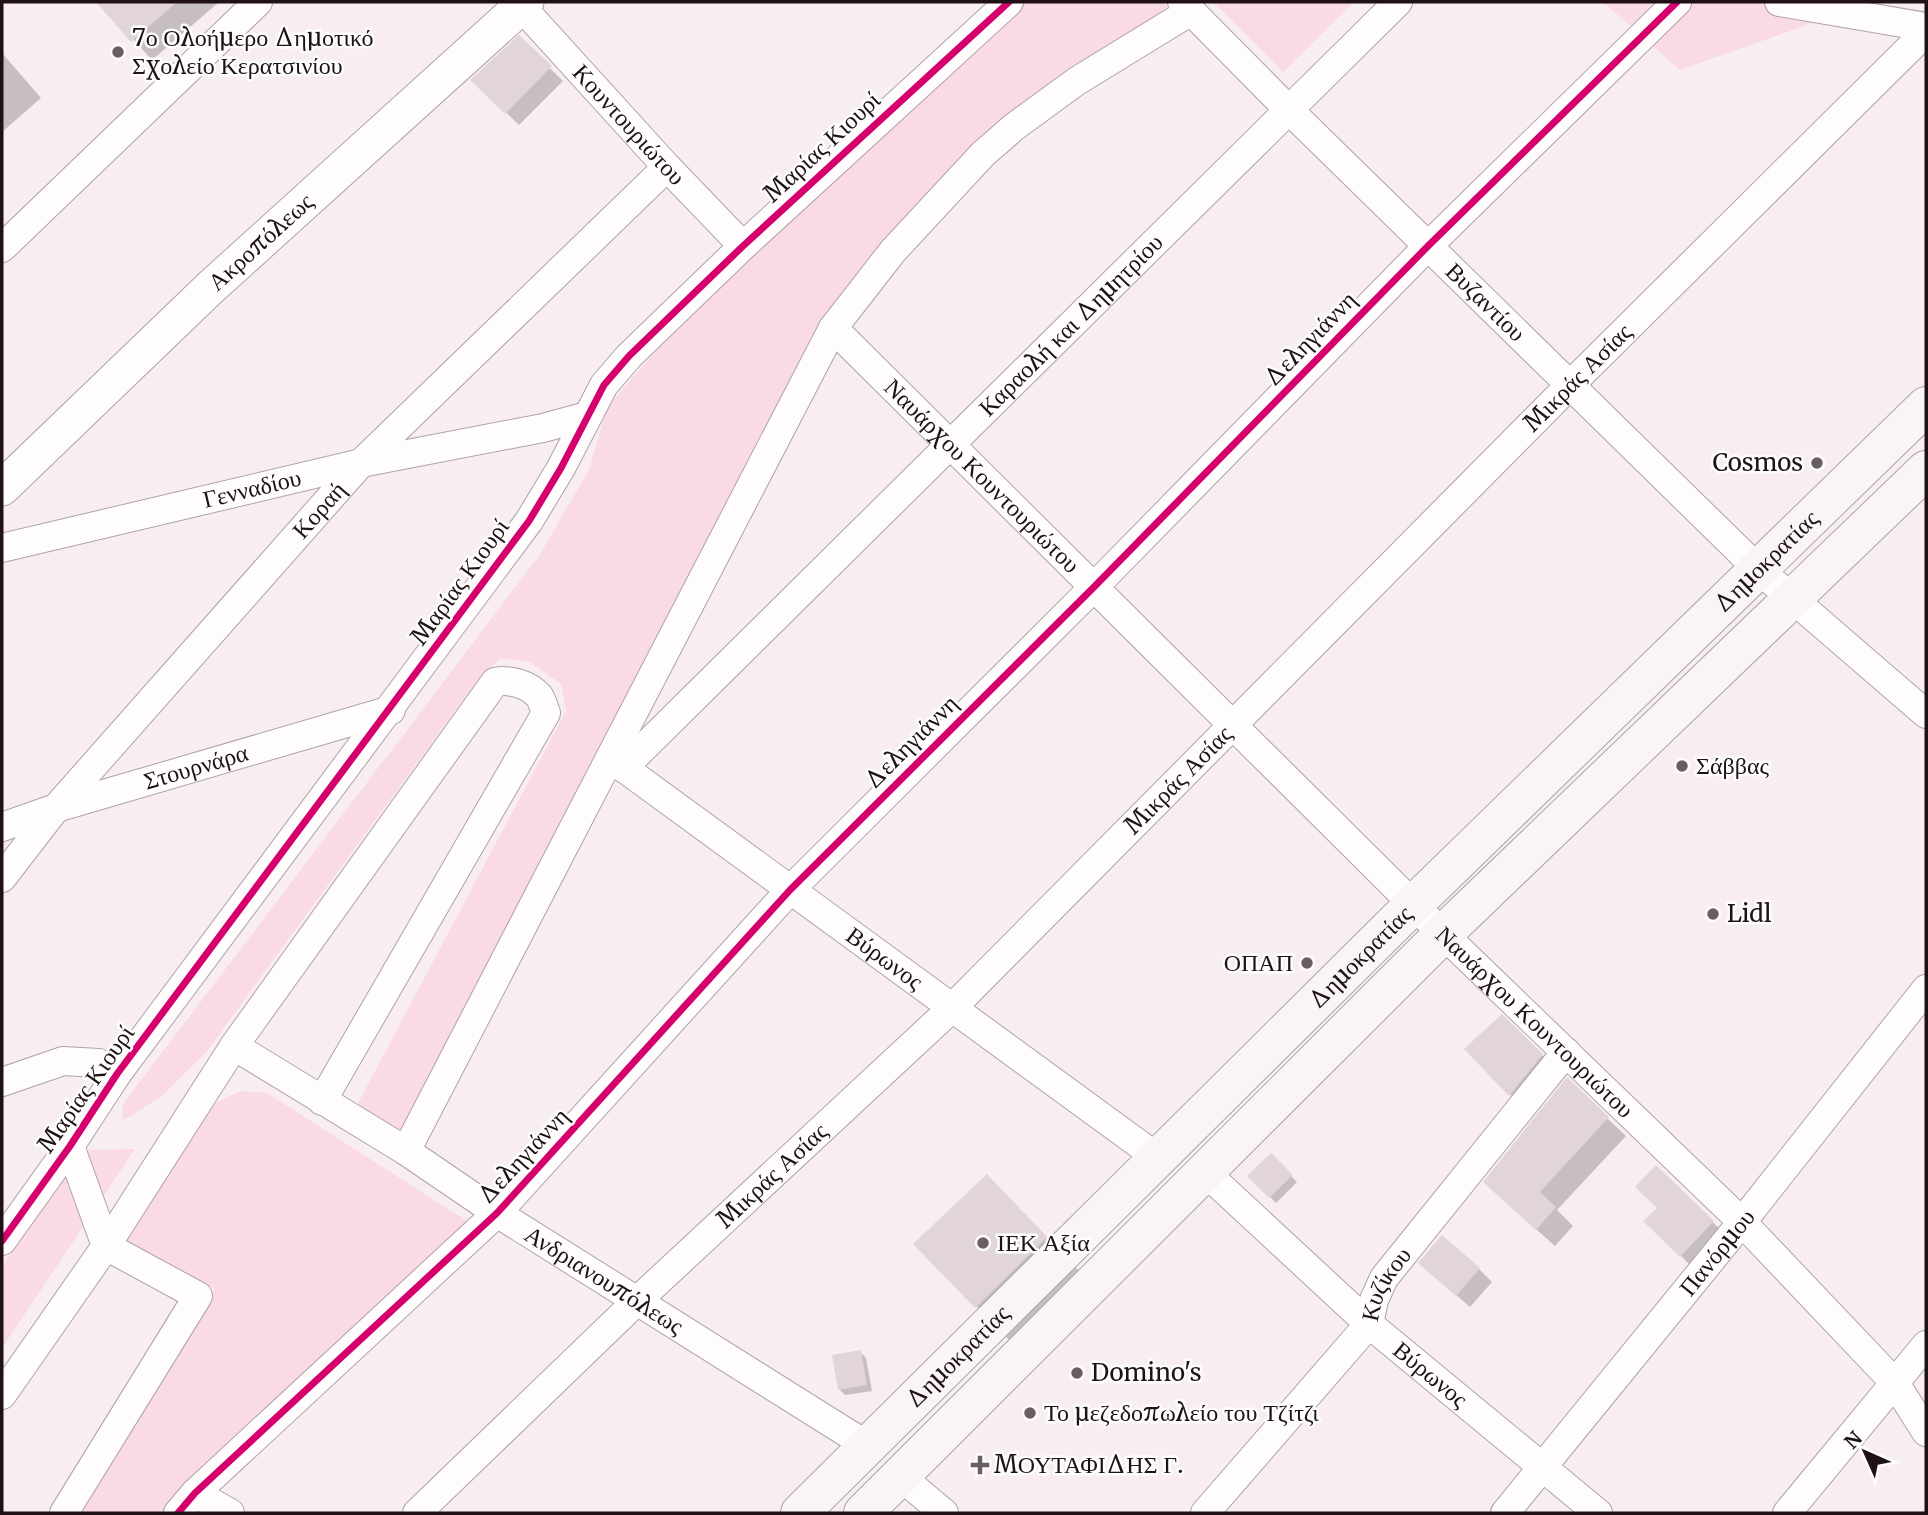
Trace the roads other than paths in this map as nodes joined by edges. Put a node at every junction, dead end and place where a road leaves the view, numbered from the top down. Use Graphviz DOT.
graph roads {
  1 [pos="258,2"];
  2 [pos="1009,2"];
  3 [pos="1398,2"];
  4 [pos="1676,2"];
  5 [pos="1779,2"];
  6 [pos="522,3"];
  7 [pos="1186,6"];
  8 [pos="1926,29"];
  9 [pos="1289,110"];
  10 [pos="667,167"];
  11 [pos="743,246"];
  12 [pos="1428,246"];
  13 [pos="2,248"];
  14 [pos="833,328"];
  15 [pos="1570,385"];
  16 [pos="1926,406"];
  17 [pos="587,416"];
  18 [pos="951,444"];
  19 [pos="360,463"];
  20 [pos="1926,470"];
  21 [pos="2,488"];
  22 [pos="2,548"];
  23 [pos="1758,569"];
  24 [pos="1094,587"];
  25 [pos="1793,599"];
  26 [pos="391,710"];
  27 [pos="1926,714"];
  28 [pos="1233,724"];
  29 [pos="617,763"];
  30 [pos="56,808"];
  31 [pos="2,827"];
  32 [pos="2,878"];
  33 [pos="790,890"];
  34 [pos="1414,904"];
  35 [pos="1443,934"];
  36 [pos="1926,989"];
  37 [pos="952,1007"];
  38 [pos="234,1046"];
  39 [pos="1566,1052"];
  40 [pos="117,1074"];
  41 [pos="2,1082"];
  42 [pos="322,1101"];
  43 [pos="70,1146"];
  44 [pos="406,1151"];
  45 [pos="1158,1157"];
  46 [pos="1205,1172"];
  47 [pos="497,1213"];
  48 [pos="1742,1222"];
  49 [pos="2,1241"];
  50 [pos="106,1246"];
  51 [pos="638,1300"];
  52 [pos="1369,1324"];
  53 [pos="1926,1345"];
  54 [pos="1895,1383"];
  55 [pos="2,1395"];
  56 [pos="1926,1432"];
  57 [pos="868,1446"];
  58 [pos="1543,1467"];
  59 [pos="900,1476"];
  60 [pos="187,1503"];
  61 [pos="64,1513"];
  62 [pos="230,1513"];
  63 [pos="417,1513"];
  64 [pos="800,1513"];
  65 [pos="863,1513"];
  66 [pos="944,1513"];
  67 [pos="1205,1513"];
  68 [pos="1505,1513"];
  69 [pos="1598,1513"];
  70 [pos="1787,1513"];
  1 -- 13 [label="street"];
  2 -- 11 [label="street, Μαρίας Κιουρί"];
  3 -- 9 [label="street, Καραολή και Δημητρίου"];
  4 -- 12 [label="street, Δεληγιάννη"];
  5 -- 8 [label="street"];
  6 -- 10 [label="street, Κουντουριώτου"];
  6 -- 21 [label="street, Ακροπόλεως"];
  7 -- 9 [label="street, Βυζαντίου"];
  7 -- 14 [label="street"];
  8 -- 15 [label="street, Μικράς Ασίας"];
  9 -- 12 [label="street, Βυζαντίου"];
  9 -- 18 [label="street, Καραολή και Δημητρίου"];
  10 -- 11 [label="street, Κουντουριώτου"];
  10 -- 19 [label="street, Κοραή"];
  11 -- 17 [label="street, Μαρίας Κιουρί"];
  12 -- 15 [label="street, Βυζαντίου"];
  12 -- 24 [label="street, Δεληγιάννη"];
  14 -- 18 [label="street, Ναυάρχου Κουντουριώτου"];
  14 -- 29 [label="street"];
  15 -- 23 [label="street, Βυζαντίου"];
  15 -- 28 [label="street, Μικράς Ασίας"];
  16 -- 23 [label="main road, Δημοκρατίας"];
  17 -- 19 [label="street, Γενναδίου"];
  17 -- 26 [label="street, Μαρίας Κιουρί"];
  18 -- 24 [label="street, Ναυάρχου Κουντουριώτου"];
  18 -- 29 [label="street, Καραολή και Δημητρίου"];
  19 -- 22 [label="street, Γενναδίου"];
  19 -- 30 [label="street, Κοραή"];
  20 -- 25 [label="main road, Δημοκρατίας"];
  23 -- 25 [label="street, Βυζαντίου"];
  23 -- 34 [label="main road, Δημοκρατίας"];
  24 -- 28 [label="street, Ναυάρχου Κουντουριώτου"];
  24 -- 33 [label="street, Δεληγιάννη"];
  25 -- 27 [label="street, Βυζαντίου"];
  25 -- 35 [label="main road, Δημοκρατίας"];
  26 -- 30 [label="street, Στουρνάρα"];
  26 -- 40 [label="street, Μαρίας Κιουρί"];
  28 -- 34 [label="street, Ναυάρχου Κουντουριώτου"];
  28 -- 37 [label="street, Μικράς Ασίας"];
  29 -- 33 [label="street, Βύρωνος"];
  29 -- 44 [label="street"];
  30 -- 31 [label="street, Στουρνάρα"];
  30 -- 32 [label="street, Κοραή"];
  33 -- 37 [label="street, Βύρωνος"];
  33 -- 47 [label="street, Δεληγιάννη"];
  34 -- 35 [label="street, Ναυάρχου Κουντουριώτου"];
  34 -- 45 [label="main road, Δημοκρατίας"];
  35 -- 39 [label="street, Ναυάρχου Κουντουριώτου"];
  35 -- 46 [label="main road, Δημοκρατίας"];
  36 -- 48 [label="street, Πανόρμου"];
  37 -- 45 [label="street, Βύρωνος"];
  37 -- 51 [label="street, Μικράς Ασίας"];
  38 -- 42 [label="street, Ανδριανουπόλεως"];
  38 -- 42 [label="street"];
  38 -- 50 [label="street"];
  39 -- 48 [label="street, Ναυάρχου Κουντουριώτου"];
  39 -- 52 [label="street, Κυζίκου"];
  40 -- 41 [label="street"];
  40 -- 43 [label="street, Μαρίας Κιουρί"];
  42 -- 44 [label="street, Ανδριανουπόλεως"];
  43 -- 49 [label="street, Μαρίας Κιουρί"];
  43 -- 50 [label="street"];
  44 -- 47 [label="street, Ανδριανουπόλεως"];
  45 -- 57 [label="main road, Δημοκρατίας"];
  46 -- 52 [label="street, Βύρωνος"];
  46 -- 59 [label="main road, Δημοκρατίας"];
  47 -- 51 [label="street, Ανδριανουπόλεως"];
  47 -- 60 [label="street, Δεληγιάννη"];
  48 -- 54 [label="street, Ναυάρχου Κουντουριώτου"];
  48 -- 58 [label="street, Πανόρμου"];
  50 -- 55 [label="street"];
  50 -- 61 [label="street"];
  51 -- 57 [label="street, Ανδριανουπόλεως"];
  51 -- 63 [label="street, Μικράς Ασίας"];
  52 -- 58 [label="street, Βύρωνος"];
  52 -- 67 [label="street, Κυζίκου"];
  53 -- 54 [label="street"];
  54 -- 56 [label="street, Ναυάρχου Κουντουριώτου"];
  54 -- 70 [label="street"];
  57 -- 64 [label="main road, Δημοκρατίας"];
  58 -- 68 [label="street, Πανόρμου"];
  58 -- 69 [label="street, Βύρωνος"];
  59 -- 65 [label="main road, Δημοκρατίας"];
  59 -- 66 [label="street"];
  60 -- 62 [label="street"];
}
